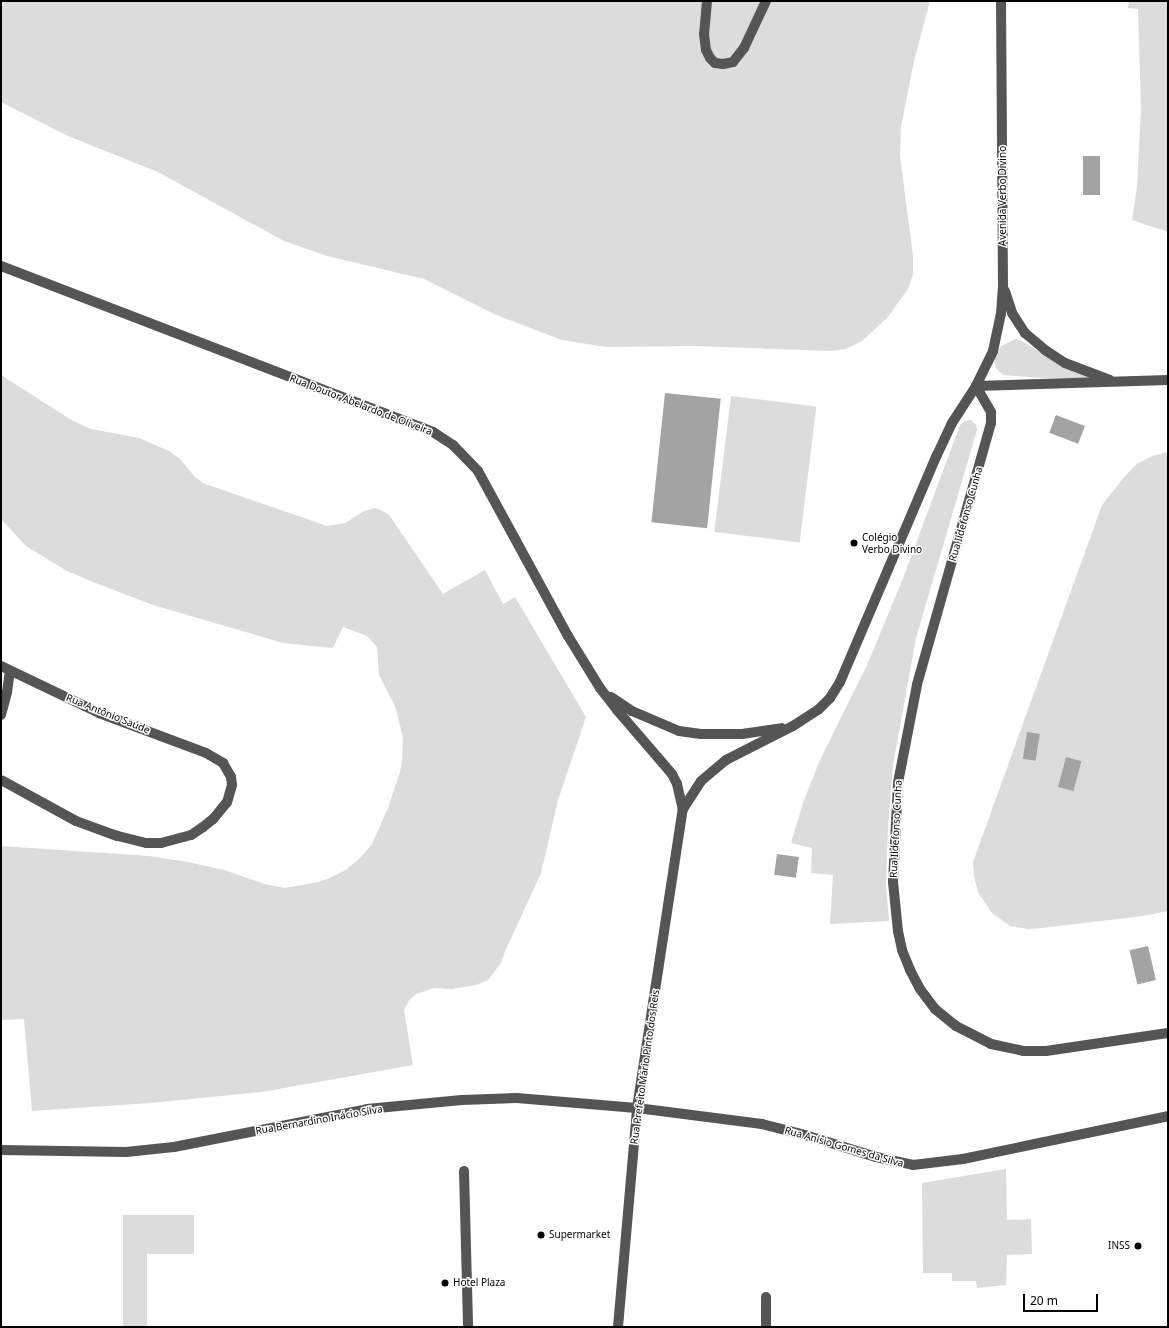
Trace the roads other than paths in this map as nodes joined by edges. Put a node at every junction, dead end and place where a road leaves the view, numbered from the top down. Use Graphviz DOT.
graph roads {
  1 [pos="707,1"];
  2 [pos="766,1"];
  3 [pos="1001,1"];
  4 [pos="1,266"];
  5 [pos="1003,287"];
  6 [pos="1168,380"];
  7 [pos="1116,383"];
  8 [pos="976,386"];
  9 [pos="5,669"];
  10 [pos="600,688"];
  11 [pos="1,715"];
  12 [pos="793,726"];
  13 [pos="1,780"];
  14 [pos="683,809"];
  15 [pos="1168,1033"];
  16 [pos="638,1108"];
  17 [pos="1168,1116"];
  18 [pos="1,1150"];
  19 [pos="464,1171"];
  20 [pos="766,1297"];
  21 [pos="468,1327"];
  22 [pos="618,1327"];
  23 [pos="766,1327"];
  1 -- 2 [label="street"];
  3 -- 5 [label="street, Avenida Verbo Divino"];
  4 -- 10 [label="street, Rua Doutor Abelardo de Oliveira"];
  5 -- 7 [label="street"];
  5 -- 8 [label="street, Avenida Verbo Divino"];
  6 -- 7 [label="street"];
  7 -- 8 [label="street"];
  8 -- 12 [label="street, Rua Doutor Abelardo de Oliveira"];
  8 -- 15 [label="street, Rua Ildefonso Cunha"];
  9 -- 11 [label="street"];
  9 -- 13 [label="street, Rua Antônio Saúde"];
  10 -- 12 [label="street, Rua Doutor Abelardo de Oliveira"];
  10 -- 14 [label="street, Rua Doutor Abelardo de Oliveira"];
  12 -- 14 [label="street, Rua Doutor Abelardo de Oliveira"];
  14 -- 16 [label="street, Rua Prefeito Mário Pinto dos Reis"];
  16 -- 17 [label="street, Rua Anísio Gomes da Silva"];
  16 -- 18 [label="street, Rua Bernardino Inácio Silva"];
  16 -- 22 [label="street, Rua Prefeito Mário Pinto dos Reis"];
  19 -- 21 [label="street"];
  20 -- 23 [label="street"];
}
